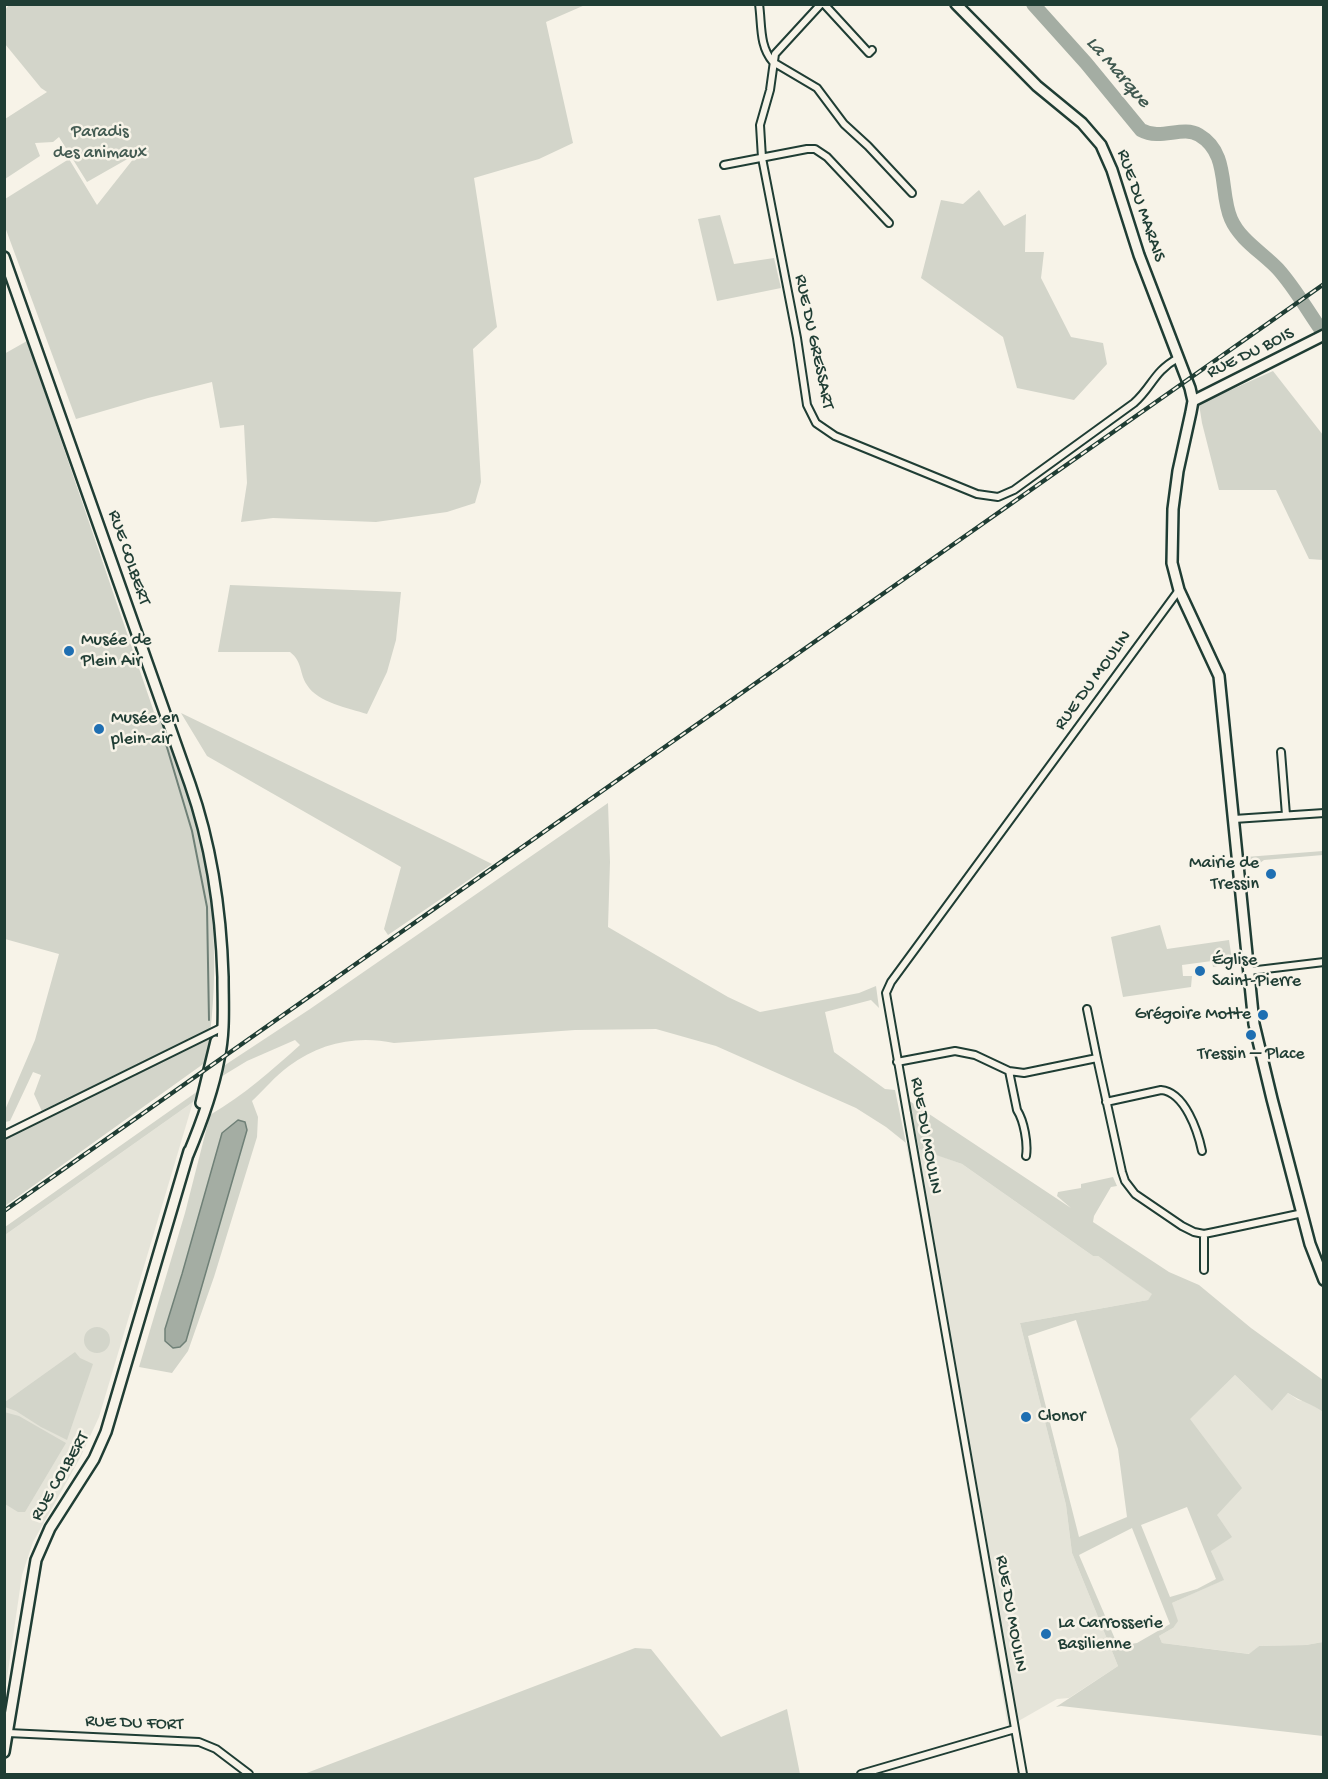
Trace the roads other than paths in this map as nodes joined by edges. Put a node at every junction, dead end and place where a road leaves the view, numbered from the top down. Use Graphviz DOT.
graph roads {
  1 [pos="759,4"];
  2 [pos="822,4"];
  3 [pos="956,4"];
  4 [pos="872,51"];
  5 [pos="773,62"];
  6 [pos="762,158"];
  7 [pos="724,165"];
  8 [pos="912,193"];
  9 [pos="889,223"];
  10 [pos="4,257"];
  11 [pos="1320,337"];
  12 [pos="1178,358"];
  13 [pos="1192,401"];
  14 [pos="1179,590"];
  15 [pos="1281,752"];
  16 [pos="1323,813"];
  17 [pos="1286,815"];
  18 [pos="1234,819"];
  19 [pos="1323,962"];
  20 [pos="1250,975"];
  21 [pos="1086,1009"];
  22 [pos="220,1028"];
  23 [pos="1097,1058"];
  24 [pos="897,1062"];
  25 [pos="1009,1071"];
  26 [pos="1107,1102"];
  27 [pos="4,1135"];
  28 [pos="1203,1151"];
  29 [pos="1026,1156"];
  30 [pos="1303,1213"];
  31 [pos="1204,1234"];
  32 [pos="1204,1270"];
  33 [pos="1323,1280"];
  34 [pos="1015,1729"];
  35 [pos="8,1733"];
  36 [pos="4,1752"];
  37 [pos="249,1774"];
  38 [pos="861,1774"];
  39 [pos="1023,1774"];
  1 -- 5 [label="street"];
  2 -- 4 [label="street"];
  2 -- 5 [label="street, RUE DU GRESSART"];
  3 -- 12 [label="main road, RUE DU MARAIS"];
  5 -- 6 [label="street, RUE DU GRESSART"];
  5 -- 8 [label="street"];
  6 -- 7 [label="street"];
  6 -- 9 [label="street"];
  6 -- 12 [label="street, RUE DU GRESSART"];
  10 -- 22 [label="main road, RUE COLBERT"];
  11 -- 13 [label="main road, RUE DU BOIS"];
  12 -- 13 [label="main road, RUE DU MARAIS"];
  13 -- 14 [label="main road"];
  14 -- 18 [label="main road"];
  14 -- 24 [label="street, RUE DU MOULIN"];
  15 -- 17 [label="street"];
  16 -- 17 [label="street"];
  17 -- 18 [label="street"];
  18 -- 20 [label="main road"];
  19 -- 20 [label="street"];
  20 -- 30 [label="main road"];
  21 -- 23 [label="street"];
  22 -- 27 [label="street"];
  22 -- 35 [label="main road, RUE COLBERT"];
  23 -- 25 [label="street"];
  23 -- 26 [label="street"];
  24 -- 25 [label="street"];
  24 -- 34 [label="street, RUE DU MOULIN"];
  25 -- 29 [label="street"];
  26 -- 28 [label="street"];
  26 -- 31 [label="street"];
  30 -- 31 [label="street"];
  30 -- 33 [label="main road"];
  31 -- 32 [label="street"];
  34 -- 38 [label="street"];
  34 -- 39 [label="street, RUE DU MOULIN"];
  35 -- 36 [label="main road, RUE COLBERT"];
  35 -- 37 [label="street, RUE DU FORT"];
}
